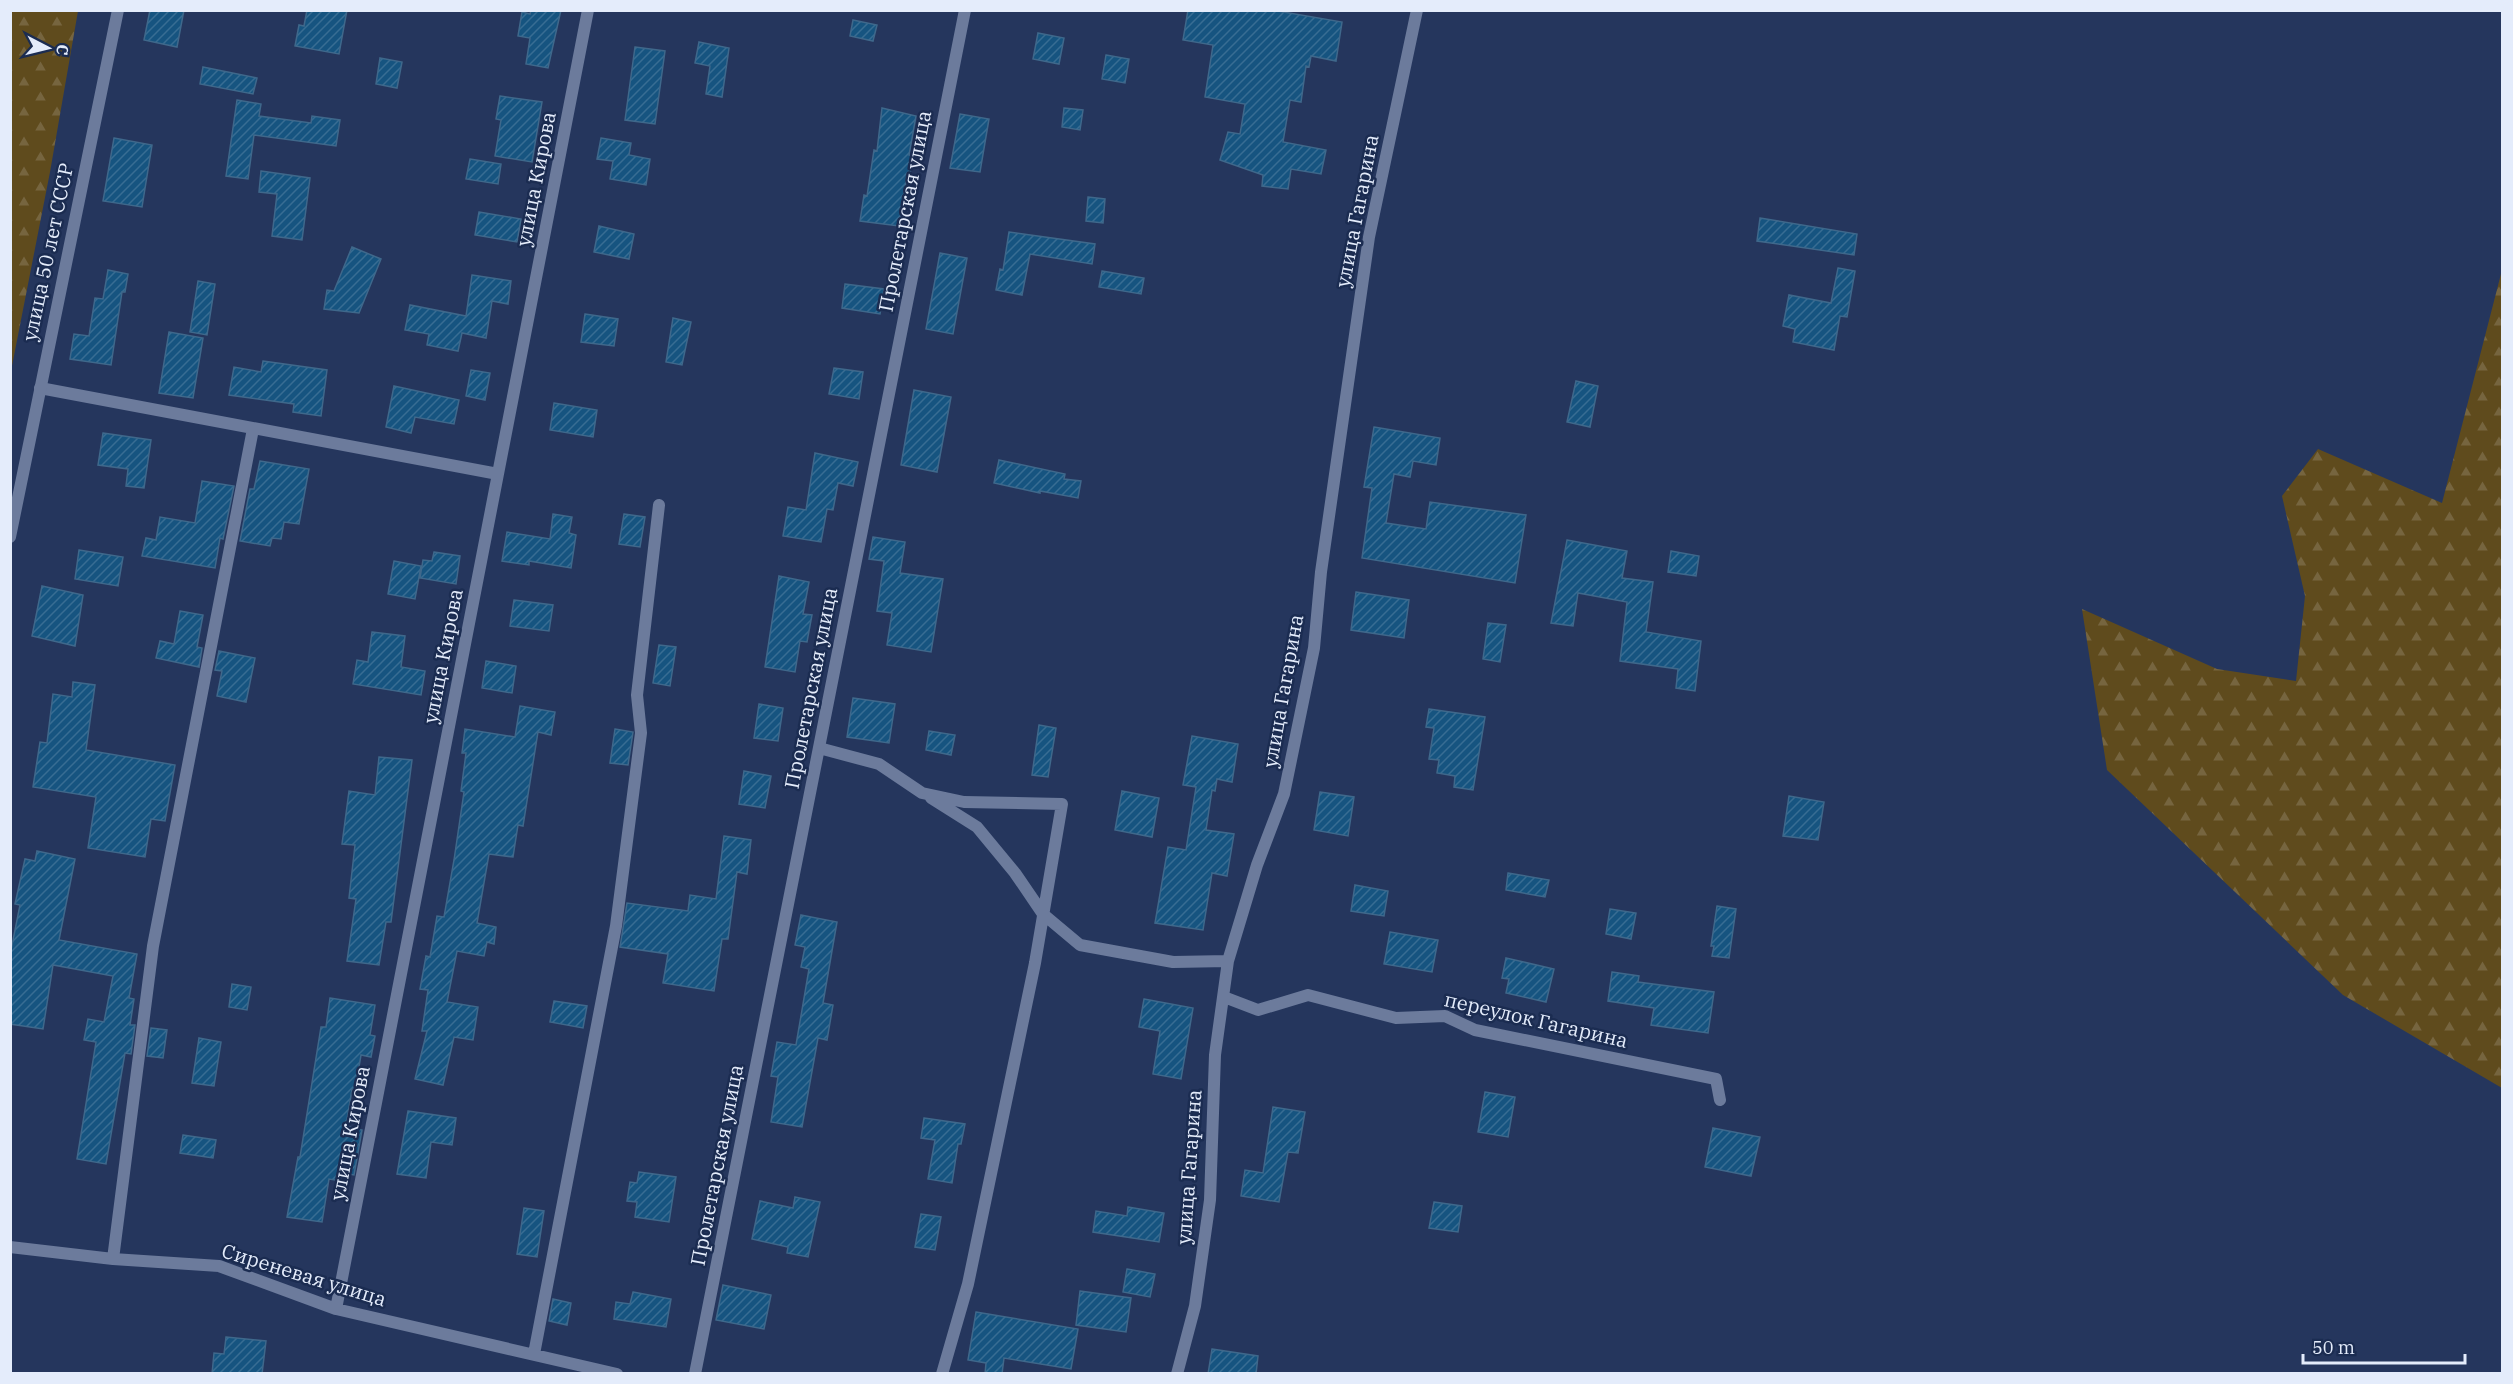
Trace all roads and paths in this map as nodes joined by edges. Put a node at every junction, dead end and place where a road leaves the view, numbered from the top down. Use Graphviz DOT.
graph roads {
  1 [pos="118,10"];
  2 [pos="588,10"];
  3 [pos="965,10"];
  4 [pos="1417,10"];
  5 [pos="40,388"];
  6 [pos="253,429"];
  7 [pos="498,474"];
  8 [pos="659,505"];
  9 [pos="10,537"];
  10 [pos="819,748"];
  11 [pos="922,793"];
  12 [pos="1043,914"];
  13 [pos="1228,961"];
  14 [pos="1224,997"];
  15 [pos="1720,1100"];
  16 [pos="10,1247"];
  17 [pos="113,1259"];
  18 [pos="336,1309"];
  19 [pos="534,1354"];
  20 [pos="617,1374"];
  21 [pos="695,1374"];
  22 [pos="942,1374"];
  23 [pos="1177,1374"];
  1 -- 5 [label="street, улица 50 лет СССР"];
  2 -- 7 [label="street, улица Кирова"];
  3 -- 10 [label="street, Пролетарская улица"];
  4 -- 13 [label="street, улица Гагарина"];
  5 -- 6 [label="street"];
  5 -- 9 [label="street, улица 50 лет СССР"];
  6 -- 7 [label="street"];
  6 -- 17 [label="street"];
  7 -- 18 [label="street, улица Кирова"];
  8 -- 19 [label="street"];
  10 -- 11 [label="street"];
  10 -- 21 [label="street, Пролетарская улица"];
  11 -- 12 [label="street"];
  11 -- 12 [label="street"];
  12 -- 13 [label="street"];
  12 -- 22 [label="street"];
  13 -- 14 [label="street, улица Гагарина"];
  14 -- 15 [label="street, переулок Гагарина"];
  14 -- 23 [label="street, улица Гагарина"];
  16 -- 17 [label="street, Сиреневая улица"];
  17 -- 18 [label="street, Сиреневая улица"];
  18 -- 19 [label="street, Сиреневая улица"];
  19 -- 20 [label="street, Сиреневая улица"];
}
